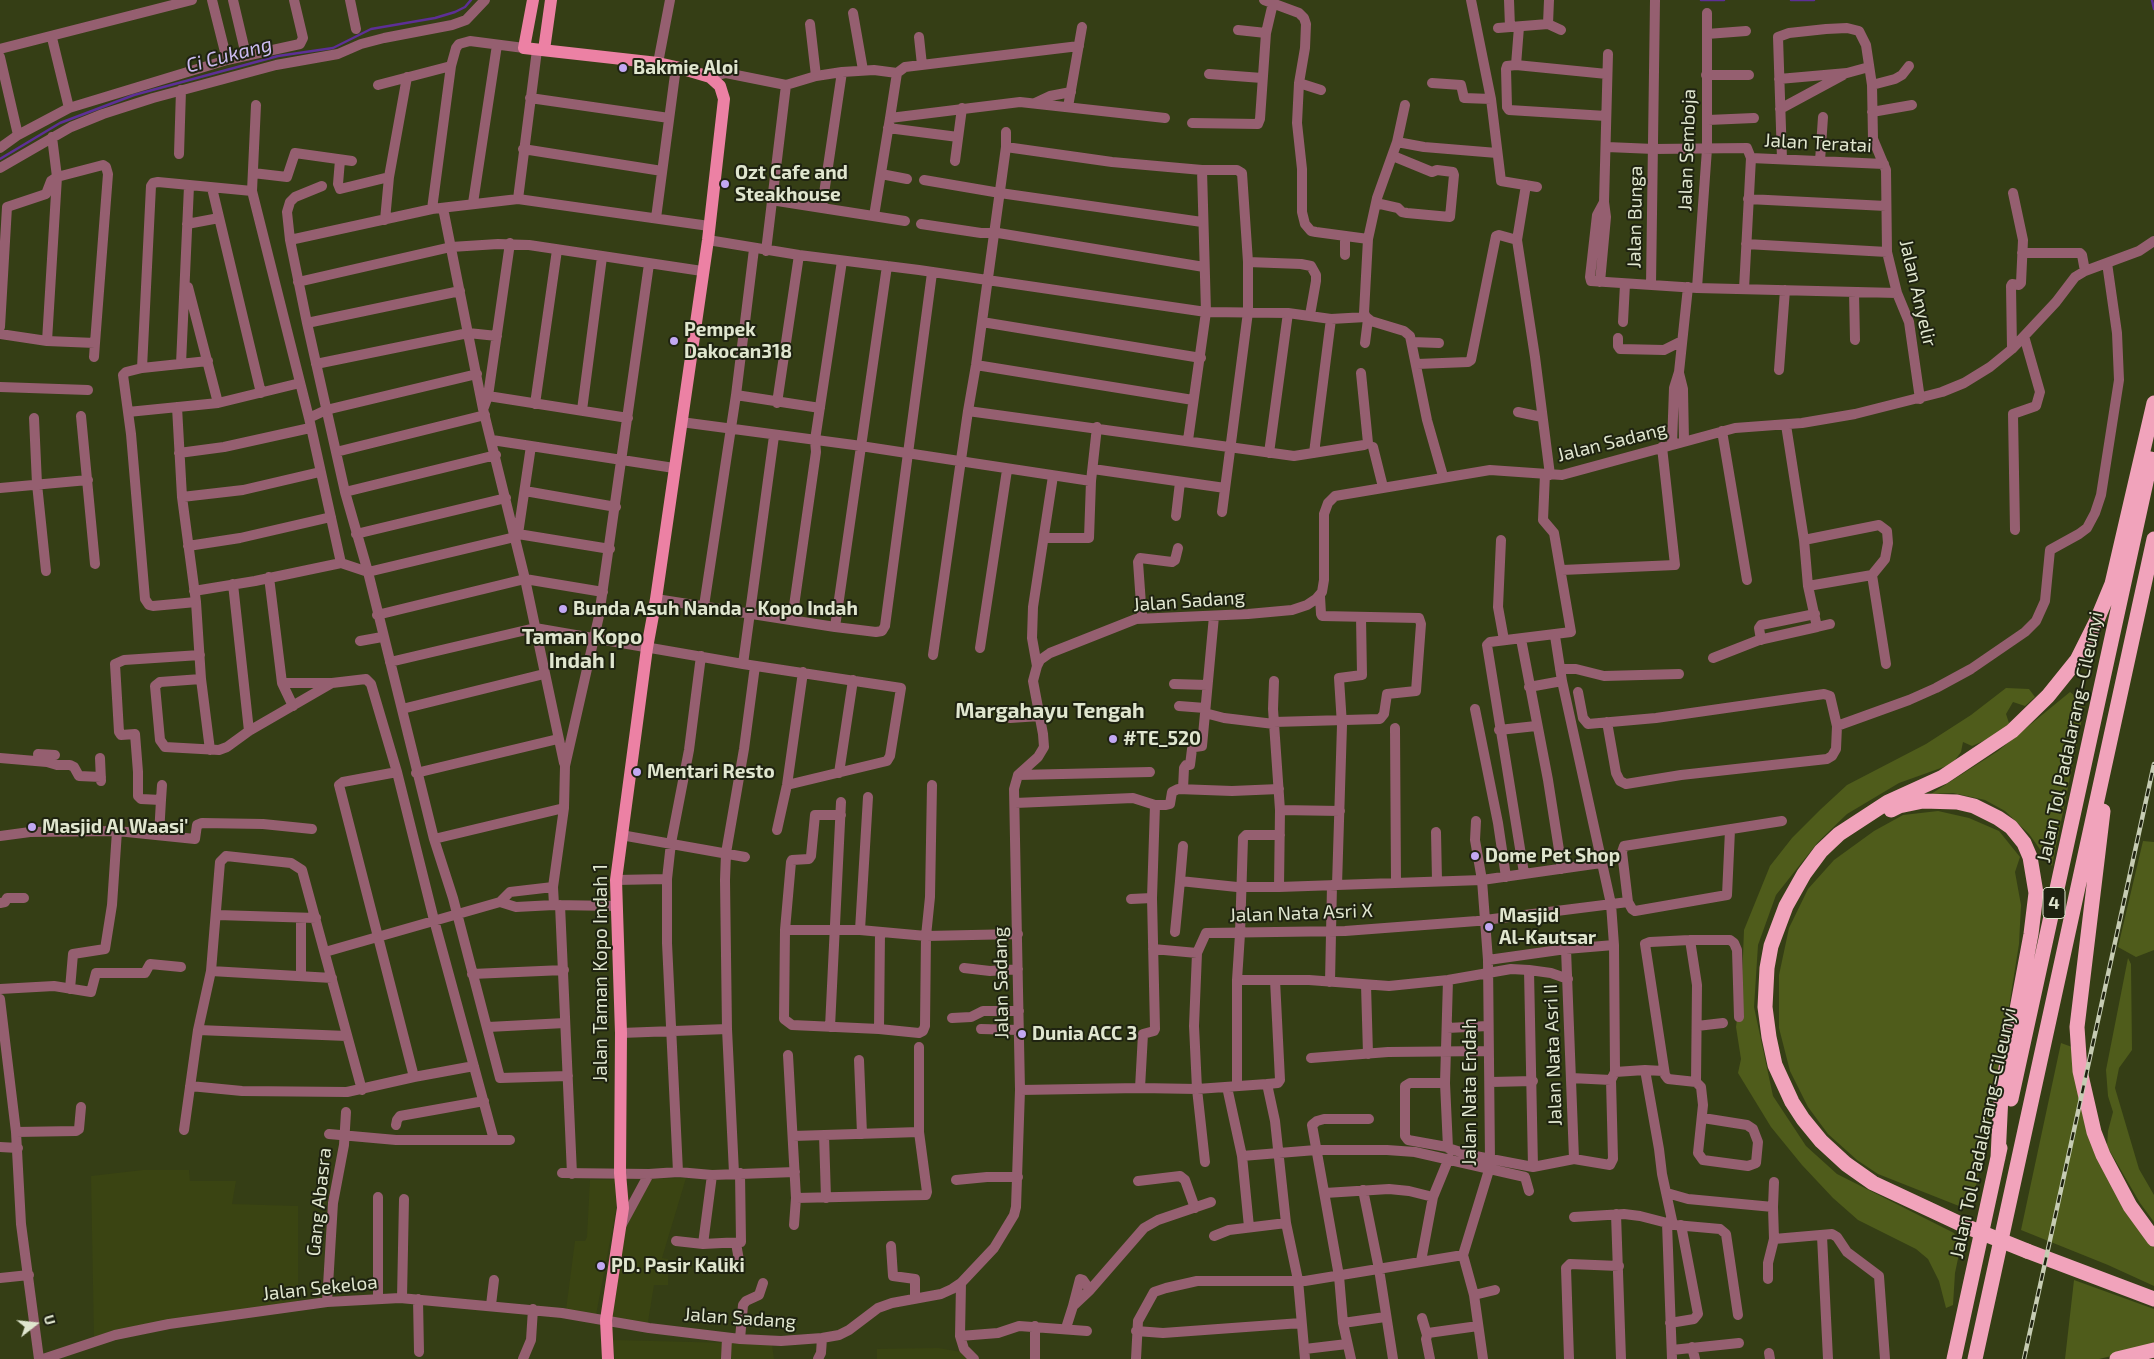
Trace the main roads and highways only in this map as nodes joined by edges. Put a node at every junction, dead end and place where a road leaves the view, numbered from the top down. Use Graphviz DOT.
graph roads {
  1 [pos="533,0"];
  2 [pos="552,0"];
  3 [pos="535,50"];
  4 [pos="2154,403"];
  5 [pos="2154,447"];
  6 [pos="2154,539"];
  7 [pos="2104,767"];
  8 [pos="1998,1158"];
  9 [pos="1968,1222"];
  10 [pos="2154,1239"];
  11 [pos="2028,1246"];
  12 [pos="2154,1292"];
  13 [pos="2154,1299"];
  14 [pos="2154,1350"];
  15 [pos="608,1359"];
  16 [pos="1954,1359"];
  17 [pos="1975,1359"];
  18 [pos="2117,1359"];
  1 -- 3 [label="main road"];
  2 -- 3 [label="main road"];
  3 -- 15 [label="main road, Jalan Taman Kopo Indah 1"];
  4 -- 9 [label="highway"];
  5 -- 8 [label="highway, Jalan Tol Padalarang–Cileunyi / 4"];
  6 -- 7 [label="highway, 4"];
  7 -- 10 [label="highway"];
  7 -- 17 [label="highway, 4"];
  8 -- 9 [label="highway"];
  8 -- 16 [label="highway, Jalan Tol Padalarang–Cileunyi / 4"];
  9 -- 11 [label="highway, bridge"];
  11 -- 12 [label="highway"];
  11 -- 13 [label="highway"];
  14 -- 18 [label="highway"];
}
